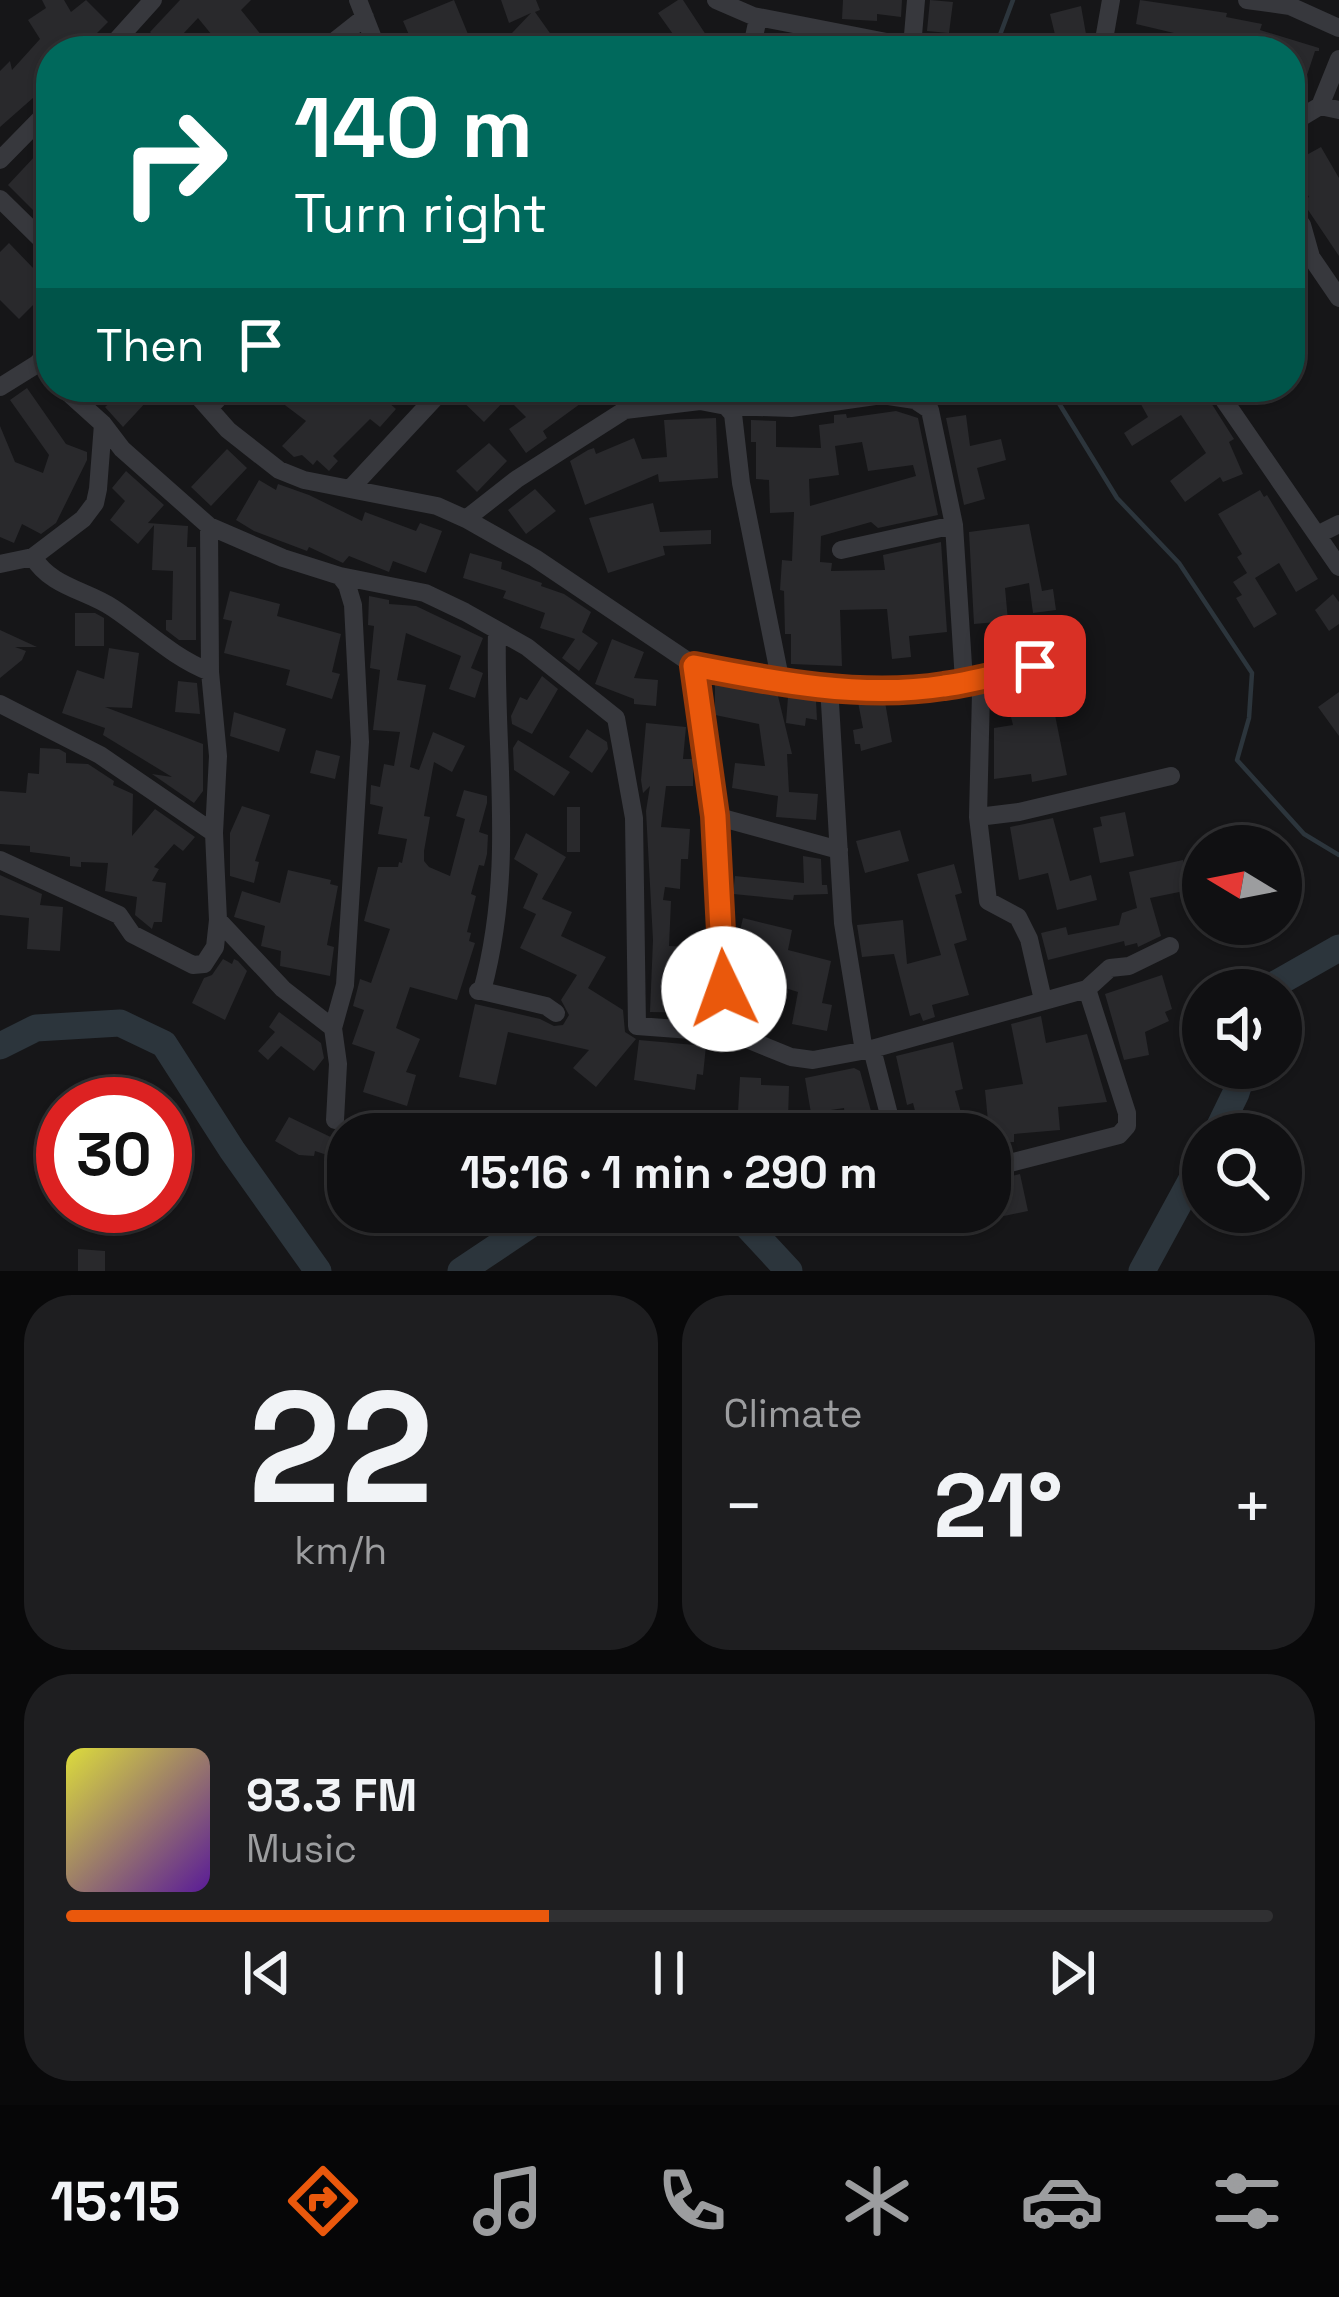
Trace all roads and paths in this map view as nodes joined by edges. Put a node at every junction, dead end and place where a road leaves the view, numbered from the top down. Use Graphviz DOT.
graph roads {
  1 [pos="153,0"];
  2 [pos="716,0"];
  3 [pos="916,0"];
  4 [pos="1111,0"];
  5 [pos="1247,0"];
  6 [pos="361,9"];
  7 [pos="756,11"];
  8 [pos="1339,28"];
  9 [pos="121,36"];
  10 [pos="336,36"];
  11 [pos="861,36"];
  12 [pos="916,36"];
  13 [pos="1105,36"];
  14 [pos="1339,59"];
  15 [pos="1330,108"];
  16 [pos="36,123"];
  17 [pos="0,160"];
  18 [pos="0,200"];
  19 [pos="36,235"];
  20 [pos="1305,236"];
  21 [pos="1339,298"];
  22 [pos="36,366"];
  23 [pos="0,387"];
  24 [pos="79,402"];
  25 [pos="206,402"];
  26 [pos="216,402"];
  27 [pos="431,402"];
  28 [pos="637,402"];
  29 [pos="705,402"];
  30 [pos="829,402"];
  31 [pos="919,402"];
  32 [pos="1225,402"];
  33 [pos="726,406"];
  34 [pos="211,407"];
  35 [pos="103,424"];
  36 [pos="350,489"];
  37 [pos="466,519"];
  38 [pos="954,524"];
  39 [pos="1339,524"];
  40 [pos="209,526"];
  41 [pos="1317,535"];
  42 [pos="842,550"];
  43 [pos="33,557"];
  44 [pos="1,562"];
  45 [pos="1339,567"];
  46 [pos="340,576"];
  47 [pos="496,630"];
  48 [pos="694,666"];
  49 [pos="1035,666"];
  50 [pos="210,672"];
  51 [pos="964,681"];
  52 [pos="781,683"];
  53 [pos="829,686"];
  54 [pos="0,704"];
  55 [pos="1171,776"];
  56 [pos="715,816"];
  57 [pos="978,817"];
  58 [pos="214,833"];
  59 [pos="838,850"];
  60 [pos="0,860"];
  61 [pos="218,920"];
  62 [pos="1170,946"];
  63 [pos="1088,988"];
  64 [pos="1043,1000"];
  65 [pos="556,1013"];
  66 [pos="333,1028"];
  67 [pos="726,1032"];
  68 [pos="868,1050"];
  69 [pos="335,1113"];
  70 [pos="888,1113"];
  71 [pos="1011,1163"];
  1 -- 9 [label="street"];
  2 -- 7 [label="street"];
  3 -- 12 [label="street"];
  4 -- 13 [label="street"];
  5 -- 8 [label="street"];
  6 -- 10 [label="street"];
  7 -- 11 [label="street"];
  14 -- 15 [label="street"];
  16 -- 17 [label="street"];
  18 -- 19 [label="street"];
  20 -- 21 [label="street"];
  22 -- 23 [label="street"];
  24 -- 35 [label="street"];
  25 -- 34 [label="street"];
  26 -- 34 [label="street"];
  27 -- 36 [label="street"];
  28 -- 37 [label="street"];
  29 -- 33 [label="street"];
  30 -- 33 [label="street"];
  31 -- 38 [label="street"];
  32 -- 41 [label="street"];
  33 -- 52 [label="street"];
  34 -- 36 [label="street"];
  35 -- 40 [label="street"];
  35 -- 43 [label="street"];
  36 -- 37 [label="street"];
  37 -- 48 [label="street"];
  38 -- 42 [label="street"];
  38 -- 51 [label="street"];
  39 -- 41 [label="street"];
  40 -- 46 [label="street"];
  40 -- 50 [label="street"];
  41 -- 45 [label="street"];
  43 -- 44 [label="street"];
  43 -- 50 [label="street"];
  46 -- 47 [label="street"];
  46 -- 66 [label="street"];
  47 -- 65 [label="street"];
  47 -- 67 [label="street"];
  48 -- 52 [label="street"];
  48 -- 56 [label="street"];
  49 -- 51 [label="street"];
  50 -- 58 [label="street"];
  51 -- 53 [label="street"];
  51 -- 57 [label="street"];
  52 -- 53 [label="street"];
  53 -- 59 [label="street"];
  54 -- 58 [label="street"];
  55 -- 57 [label="street"];
  56 -- 59 [label="street"];
  56 -- 67 [label="street"];
  57 -- 64 [label="street"];
  58 -- 61 [label="street"];
  59 -- 68 [label="street"];
  60 -- 61 [label="street"];
  61 -- 66 [label="street"];
  62 -- 63 [label="street"];
  63 -- 64 [label="street"];
  63 -- 71 [label="street"];
  64 -- 68 [label="street"];
  66 -- 69 [label="street"];
  67 -- 68 [label="street"];
  68 -- 70 [label="street"];
}
